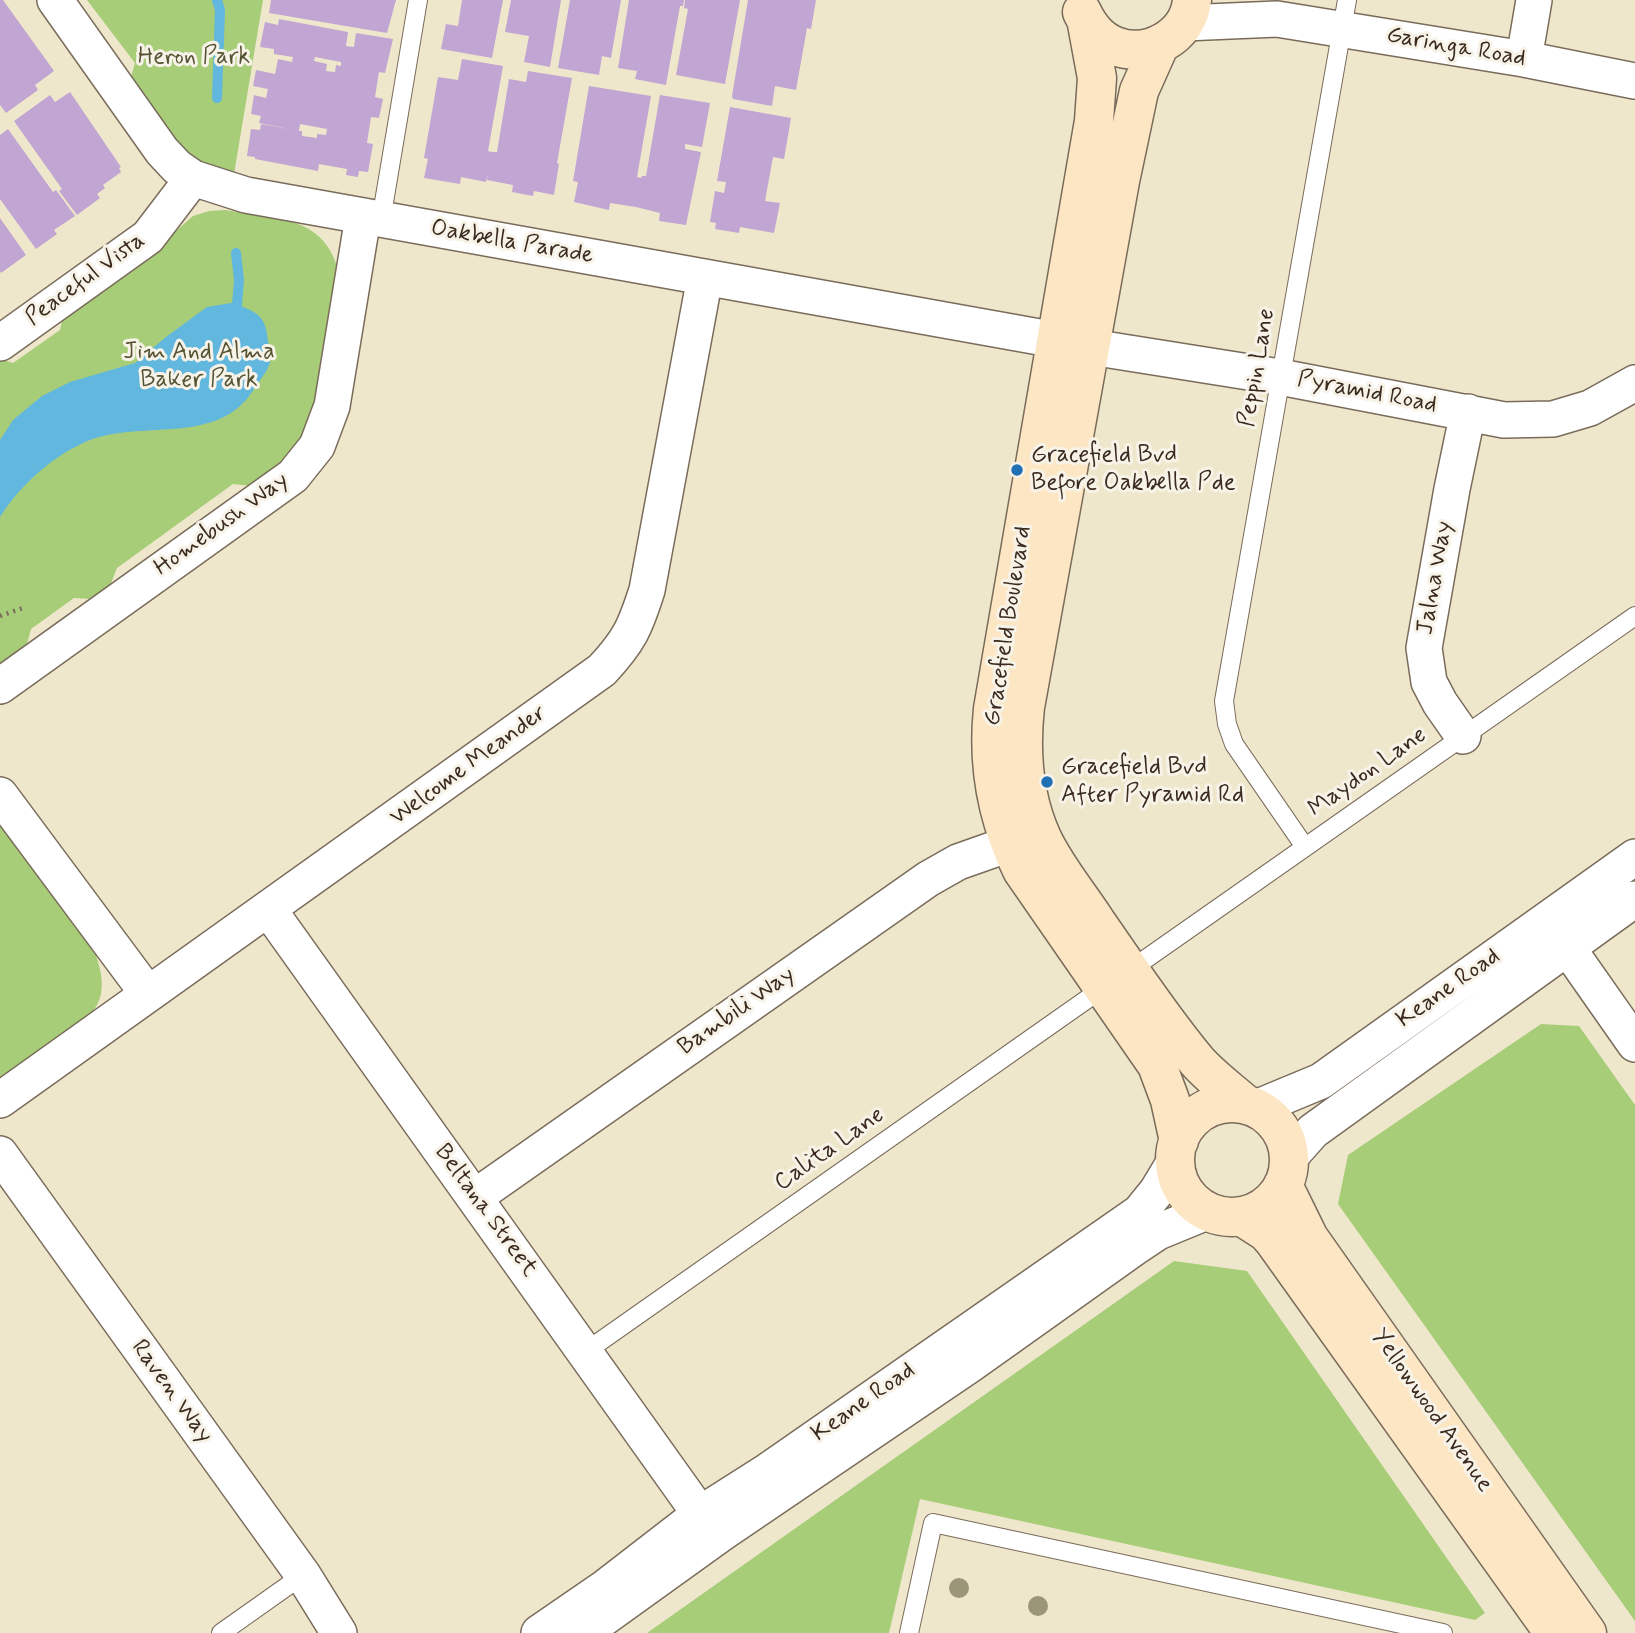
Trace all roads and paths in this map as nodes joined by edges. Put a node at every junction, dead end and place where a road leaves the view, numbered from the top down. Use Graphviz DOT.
graph roads {
  1 [pos="55,0"];
  2 [pos="418,0"];
  3 [pos="1244,0"];
  4 [pos="1534,0"];
  5 [pos="1083,12"];
  6 [pos="1345,15"];
  7 [pos="1277,19"];
  8 [pos="1179,22"];
  9 [pos="1524,59"];
  10 [pos="1635,81"];
  11 [pos="193,178"];
  12 [pos="1102,178"];
  13 [pos="372,219"];
  14 [pos="705,277"];
  15 [pos="0,342"];
  16 [pos="1074,343"];
  17 [pos="1280,377"];
  18 [pos="1635,383"];
  19 [pos="1468,412"];
  20 [pos="23,608"];
  21 [pos="0,616"];
  22 [pos="1635,617"];
  23 [pos="0,686"];
  24 [pos="1463,736"];
  25 [pos="0,795"];
  26 [pos="1009,844"];
  27 [pos="1305,847"];
  28 [pos="1635,857"];
  29 [pos="1635,899"];
  30 [pos="269,910"];
  31 [pos="1567,947"];
  32 [pos="1116,979"];
  33 [pos="148,994"];
  34 [pos="1635,1044"];
  35 [pos="0,1100"];
  36 [pos="1250,1106"];
  37 [pos="1177,1151"];
  38 [pos="0,1154"];
  39 [pos="1286,1171"];
  40 [pos="475,1197"];
  41 [pos="1225,1214"];
  42 [pos="585,1352"];
  43 [pos="700,1514"];
  44 [pos="303,1575"];
  45 [pos="221,1633"];
  46 [pos="339,1633"];
  47 [pos="540,1633"];
  48 [pos="583,1633"];
  49 [pos="909,1633"];
  50 [pos="1443,1633"];
  51 [pos="1554,1633"];
  52 [pos="1587,1633"];
  1 -- 11 [label="street, Oakbella Parade"];
  2 -- 13 [label="lane"];
  3 -- 7 [label="street, Garinga Road"];
  4 -- 9 [label="street"];
  5 -- 8 [label="street"];
  5 -- 12 [label="street, Gracefield Boulevard"];
  6 -- 7 [label="street, Garinga Road"];
  6 -- 9 [label="street, Garinga Road"];
  6 -- 17 [label="lane, Peppin Lane"];
  7 -- 8 [label="street, Garinga Road"];
  8 -- 12 [label="street, Gracefield Boulevard"];
  9 -- 10 [label="street, Garinga Road"];
  11 -- 13 [label="street, Oakbella Parade"];
  11 -- 15 [label="street, Peaceful Vista"];
  12 -- 16 [label="street, Gracefield Boulevard"];
  13 -- 14 [label="street, Oakbella Parade"];
  13 -- 23 [label="street, Homebush Way"];
  14 -- 16 [label="street, Oakbella Parade"];
  14 -- 30 [label="street, Welcome Meander"];
  16 -- 17 [label="street, Pyramid Road"];
  16 -- 26 [label="street, Gracefield Boulevard"];
  16 -- 32 [label="street, Gracefield Boulevard"];
  17 -- 19 [label="street, Pyramid Road"];
  17 -- 27 [label="lane, Peppin Lane"];
  18 -- 19 [label="street, Pyramid Road"];
  19 -- 24 [label="street, Jalna Way"];
  20 -- 21 [label="path"];
  22 -- 24 [label="lane, Maydon Lane"];
  24 -- 27 [label="lane, Maydon Lane"];
  25 -- 33 [label="street"];
  26 -- 32 [label="street, Gracefield Boulevard"];
  26 -- 40 [label="street, Bambili Way"];
  27 -- 32 [label="lane, Maydon Lane"];
  28 -- 36 [label="street, Keane Road"];
  29 -- 31 [label="street, Keane Road"];
  30 -- 33 [label="street, Welcome Meander"];
  30 -- 40 [label="street, Beltana Street"];
  31 -- 34 [label="street"];
  31 -- 39 [label="street, Keane Road"];
  32 -- 36 [label="street, Gracefield Boulevard"];
  32 -- 37 [label="street, Gracefield Boulevard"];
  32 -- 42 [label="lane, Calita Lane"];
  33 -- 35 [label="street, Welcome Meander"];
  36 -- 37 [label="street, Keane Road"];
  36 -- 39 [label="street"];
  37 -- 41 [label="street"];
  37 -- 43 [label="street, Keane Road"];
  38 -- 44 [label="street, Raven Way"];
  39 -- 41 [label="street, Keane Road"];
  39 -- 52 [label="street, Yellowwood Avenue"];
  40 -- 42 [label="street, Beltana Street"];
  41 -- 48 [label="street, Keane Road"];
  41 -- 51 [label="street, Yellowwood Avenue"];
  42 -- 43 [label="street, Beltana Street"];
  43 -- 47 [label="street, Keane Road"];
  44 -- 45 [label="lane"];
  44 -- 46 [label="street, Raven Way"];
  49 -- 50 [label="lane"];
}
